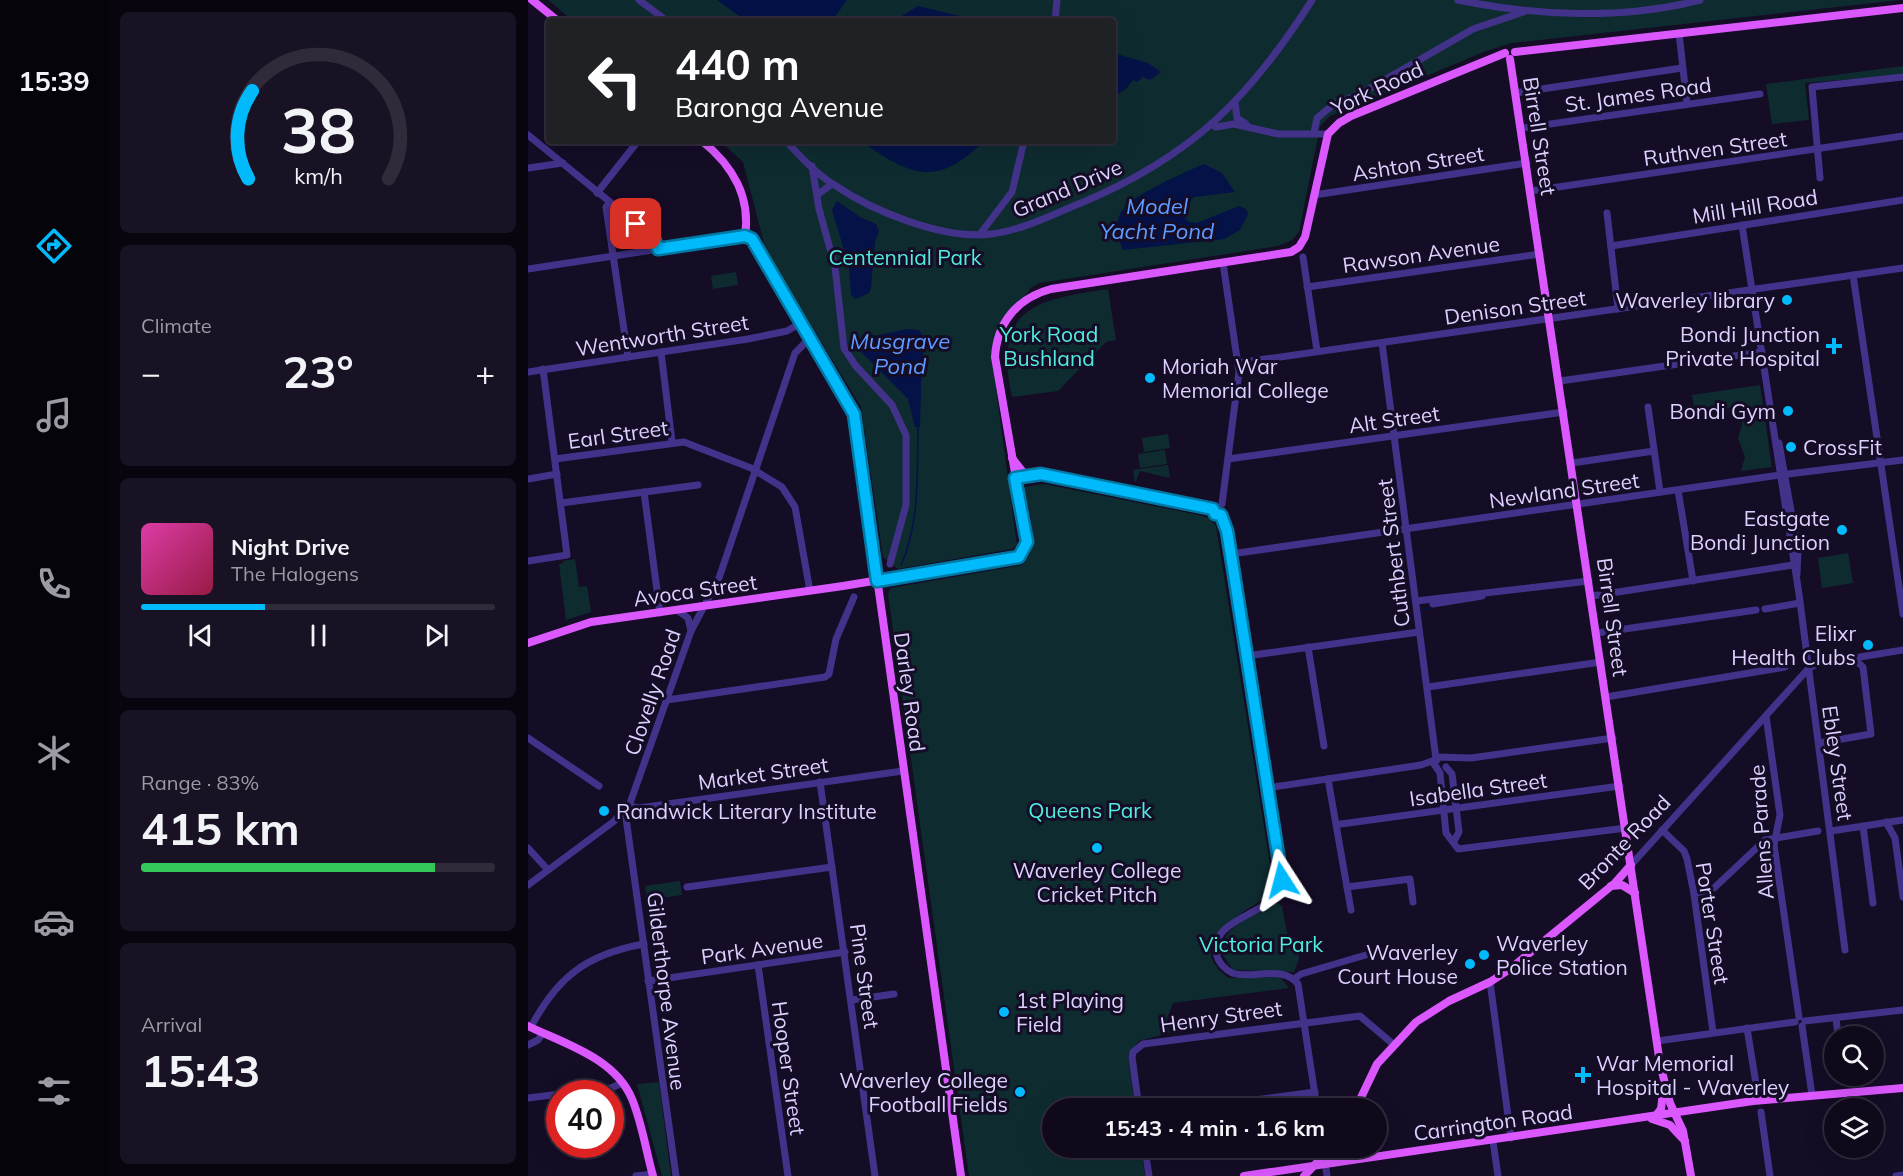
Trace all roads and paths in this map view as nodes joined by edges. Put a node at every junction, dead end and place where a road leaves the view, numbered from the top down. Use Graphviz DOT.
graph roads {
  1 [pos="532,0"];
  2 [pos="639,0"];
  3 [pos="1057,0"];
  4 [pos="1312,0"];
  5 [pos="1458,0"];
  6 [pos="1700,0"];
  7 [pos="1903,8"];
  8 [pos="1526,12"];
  9 [pos="554,18"];
  10 [pos="663,18"];
  11 [pos="1055,18"];
  12 [pos="1679,33"];
  13 [pos="1510,55"];
  14 [pos="1682,68"];
  15 [pos="1903,77"];
  16 [pos="1515,93"];
  17 [pos="1760,94"];
  18 [pos="1235,102"];
  19 [pos="1687,104"];
  20 [pos="1211,124"];
  21 [pos="1522,128"];
  22 [pos="1256,130"];
  23 [pos="1314,133"];
  24 [pos="1328,134"];
  25 [pos="528,135"];
  26 [pos="1903,136"];
  27 [pos="636,144"];
  28 [pos="705,144"];
  29 [pos="713,144"];
  30 [pos="789,144"];
  31 [pos="1023,144"];
  32 [pos="1817,148"];
  33 [pos="563,163"];
  34 [pos="1527,163"];
  35 [pos="812,166"];
  36 [pos="528,168"];
  37 [pos="1820,178"];
  38 [pos="832,184"];
  39 [pos="1531,191"];
  40 [pos="597,192"];
  41 [pos="818,195"];
  42 [pos="1314,195"];
  43 [pos="1903,200"];
  44 [pos="609,203"];
  45 [pos="1607,213"];
  46 [pos="1742,225"];
  47 [pos="749,234"];
  48 [pos="980,234"];
  49 [pos="1611,246"];
  50 [pos="658,249"];
  51 [pos="1540,254"];
  52 [pos="612,257"];
  53 [pos="1303,257"];
  54 [pos="1223,263"];
  55 [pos="1903,268"];
  56 [pos="528,269"];
  57 [pos="1853,275"];
  58 [pos="1307,287"];
  59 [pos="1751,290"];
  60 [pos="1618,309"];
  61 [pos="1549,318"];
  62 [pos="799,324"];
  63 [pos="808,340"];
  64 [pos="1382,343"];
  65 [pos="1317,351"];
  66 [pos="661,352"];
  67 [pos="1762,352"];
  68 [pos="628,357"];
  69 [pos="1238,363"];
  70 [pos="543,369"];
  71 [pos="528,372"];
  72 [pos="1560,381"];
  73 [pos="1648,407"];
  74 [pos="1564,412"];
  75 [pos="1394,436"];
  76 [pos="672,442"];
  77 [pos="1654,451"];
  78 [pos="1012,458"];
  79 [pos="555,459"];
  80 [pos="1228,459"];
  81 [pos="1903,460"];
  82 [pos="1572,463"];
  83 [pos="1880,463"];
  84 [pos="757,471"];
  85 [pos="557,474"];
  86 [pos="1783,474"];
  87 [pos="1026,476"];
  88 [pos="528,478"];
  89 [pos="1015,478"];
  90 [pos="698,485"];
  91 [pos="1678,490"];
  92 [pos="644,492"];
  93 [pos="1660,492"];
  94 [pos="561,503"];
  95 [pos="1222,504"];
  96 [pos="1578,505"];
  97 [pos="1213,509"];
  98 [pos="1221,515"];
  99 [pos="1407,530"];
  100 [pos="1231,554"];
  101 [pos="528,561"];
  102 [pos="890,564"];
  103 [pos="1793,565"];
  104 [pos="1797,580"];
  105 [pos="1589,581"];
  106 [pos="1693,581"];
  107 [pos="873,582"];
  108 [pos="810,591"];
  109 [pos="1482,596"];
  110 [pos="1592,596"];
  111 [pos="854,597"];
  112 [pos="1416,601"];
  113 [pos="1800,603"];
  114 [pos="1433,604"];
  115 [pos="704,607"];
  116 [pos="1765,609"];
  117 [pos="678,610"];
  118 [pos="1756,610"];
  119 [pos="660,613"];
  120 [pos="1903,615"];
  121 [pos="691,631"];
  122 [pos="1419,632"];
  123 [pos="1597,633"];
  124 [pos="528,643"];
  125 [pos="1308,647"];
  126 [pos="1903,650"];
  127 [pos="1246,656"];
  128 [pos="1853,658"];
  129 [pos="1601,662"];
  130 [pos="1785,668"];
  131 [pos="1809,668"];
  132 [pos="1428,687"];
  133 [pos="1606,697"];
  134 [pos="666,700"];
  135 [pos="1766,716"];
  136 [pos="528,738"];
  137 [pos="1612,738"];
  138 [pos="1819,743"];
  139 [pos="1324,746"];
  140 [pos="1436,764"];
  141 [pos="1446,764"];
  142 [pos="903,771"];
  143 [pos="1328,779"];
  144 [pos="820,782"];
  145 [pos="599,786"];
  146 [pos="1620,786"];
  147 [pos="1268,788"];
  148 [pos="627,808"];
  149 [pos="1456,808"];
  150 [pos="1444,810"];
  151 [pos="1902,820"];
  152 [pos="1886,822"];
  153 [pos="1341,824"];
  154 [pos="1863,826"];
  155 [pos="1626,828"];
  156 [pos="1662,830"];
  157 [pos="1818,831"];
  158 [pos="1831,831"];
  159 [pos="1775,838"];
  160 [pos="1895,838"];
  161 [pos="1454,841"];
  162 [pos="528,848"];
  163 [pos="1631,865"];
  164 [pos="832,867"];
  165 [pos="548,870"];
  166 [pos="528,885"];
  167 [pos="687,886"];
  168 [pos="1347,887"];
  169 [pos="1610,887"];
  170 [pos="1635,893"];
  171 [pos="1695,894"];
  172 [pos="1903,897"];
  173 [pos="1413,902"];
  174 [pos="1873,903"];
  175 [pos="1350,910"];
  176 [pos="644,944"];
  177 [pos="1845,950"];
  178 [pos="845,952"];
  179 [pos="1376,952"];
  180 [pos="758,965"];
  181 [pos="1294,979"];
  182 [pos="648,981"];
  183 [pos="1490,982"];
  184 [pos="894,994"];
  185 [pos="852,1000"];
  186 [pos="1903,1010"];
  187 [pos="1836,1018"];
  188 [pos="1304,1021"];
  189 [pos="1800,1022"];
  190 [pos="529,1026"];
  191 [pos="1837,1026"];
  192 [pos="1747,1028"];
  193 [pos="1713,1032"];
  194 [pos="543,1033"];
  195 [pos="1657,1041"];
  196 [pos="1393,1044"];
  197 [pos="528,1045"];
  198 [pos="619,1080"];
  199 [pos="1664,1085"];
  200 [pos="624,1086"];
  201 [pos="1740,1087"];
  202 [pos="1903,1088"];
  203 [pos="1315,1092"];
  204 [pos="1812,1095"];
  205 [pos="546,1096"];
  206 [pos="528,1098"];
  207 [pos="1138,1098"];
  208 [pos="1270,1098"];
  209 [pos="1316,1098"];
  210 [pos="1361,1098"];
  211 [pos="1761,1112"];
  212 [pos="1676,1113"];
  213 [pos="1653,1118"];
  214 [pos="1511,1138"];
  215 [pos="1493,1141"];
  216 [pos="1685,1141"];
  217 [pos="1387,1150"];
  218 [pos="1146,1158"];
  219 [pos="1322,1158"];
  220 [pos="1324,1158"];
  221 [pos="1314,1166"];
  222 [pos="1284,1173"];
  223 [pos="653,1175"];
  224 [pos="1903,1175"];
  225 [pos="636,1176"];
  226 [pos="676,1176"];
  227 [pos="788,1176"];
  228 [pos="875,1176"];
  229 [pos="961,1176"];
  230 [pos="1149,1176"];
  231 [pos="1244,1176"];
  232 [pos="1304,1176"];
  233 [pos="1327,1176"];
  234 [pos="1497,1176"];
  235 [pos="1691,1176"];
  236 [pos="1770,1176"];
  237 [pos="1896,1176"];
  1 -- 9 [label="main road"];
  2 -- 10 [label="street"];
  3 -- 11 [label="street"];
  4 -- 18 [label="street, Grand Drive"];
  5 -- 8 [label="street"];
  6 -- 8 [label="street"];
  7 -- 12 [label="main road, York Road"];
  8 -- 23 [label="street"];
  12 -- 13 [label="main road, York Road"];
  12 -- 14 [label="street"];
  13 -- 16 [label="main road, Birrell Street"];
  13 -- 24 [label="main road, York Road"];
  14 -- 16 [label="street"];
  14 -- 19 [label="street"];
  15 -- 32 [label="street"];
  16 -- 21 [label="main road, Birrell Street"];
  17 -- 19 [label="street, St. James Road"];
  18 -- 20 [label="street, Grand Drive"];
  18 -- 22 [label="street"];
  19 -- 21 [label="street, St. James Road"];
  20 -- 22 [label="street"];
  20 -- 48 [label="street, Grand Drive"];
  21 -- 34 [label="main road, Birrell Street"];
  22 -- 23 [label="street"];
  23 -- 24 [label="street"];
  24 -- 42 [label="main road, York Road"];
  25 -- 33 [label="street"];
  26 -- 32 [label="street, Ruthven Street"];
  27 -- 40 [label="street"];
  28 -- 47 [label="main road, Darley Road"];
  29 -- 47 [label="main road, Darley Road"];
  30 -- 35 [label="street, Grand Drive"];
  31 -- 48 [label="street"];
  32 -- 37 [label="street"];
  32 -- 39 [label="street, Ruthven Street"];
  33 -- 36 [label="street"];
  33 -- 40 [label="street"];
  34 -- 39 [label="main road, Birrell Street"];
  34 -- 42 [label="street, Ashton Street"];
  35 -- 38 [label="street, Grand Drive"];
  35 -- 41 [label="street"];
  38 -- 41 [label="street"];
  38 -- 48 [label="street, Grand Drive"];
  39 -- 51 [label="main road, Birrell Street"];
  40 -- 44 [label="street"];
  41 -- 102 [label="street"];
  42 -- 54 [label="main road, York Road"];
  43 -- 46 [label="street, Mill Hill Road"];
  44 -- 50 [label="street"];
  44 -- 52 [label="street"];
  45 -- 49 [label="street"];
  46 -- 49 [label="street, Mill Hill Road"];
  46 -- 59 [label="street, Ebley Street"];
  47 -- 50 [label="street"];
  47 -- 62 [label="main road, Darley Road"];
  49 -- 60 [label="street"];
  50 -- 52 [label="street"];
  51 -- 58 [label="street, Rawson Avenue"];
  51 -- 61 [label="main road, Birrell Street"];
  52 -- 56 [label="street"];
  52 -- 68 [label="street"];
  53 -- 58 [label="street"];
  54 -- 69 [label="street"];
  54 -- 78 [label="main road, York Road"];
  55 -- 57 [label="street, Denison Street"];
  57 -- 59 [label="street, Denison Street"];
  57 -- 83 [label="street"];
  58 -- 65 [label="street"];
  59 -- 60 [label="street, Denison Street"];
  59 -- 67 [label="street, Ebley Street"];
  60 -- 61 [label="street, Denison Street"];
  61 -- 64 [label="street, Denison Street"];
  61 -- 72 [label="main road, Birrell Street"];
  62 -- 63 [label="main road, Darley Road"];
  62 -- 66 [label="street, Wentworth Street"];
  63 -- 84 [label="street, Clovelly Road"];
  63 -- 107 [label="main road, Darley Road"];
  64 -- 65 [label="street, Denison Street"];
  64 -- 75 [label="street, Cuthbert Street"];
  65 -- 69 [label="street, Denison Street"];
  66 -- 68 [label="street, Wentworth Street"];
  66 -- 76 [label="street"];
  67 -- 72 [label="street"];
  67 -- 86 [label="street, Ebley Street"];
  68 -- 70 [label="street, Wentworth Street"];
  69 -- 80 [label="street"];
  70 -- 71 [label="street, Wentworth Street"];
  70 -- 79 [label="street"];
  72 -- 74 [label="main road, Birrell Street"];
  73 -- 77 [label="street"];
  74 -- 75 [label="street, Alt Street"];
  74 -- 82 [label="main road, Birrell Street"];
  75 -- 80 [label="street, Alt Street"];
  75 -- 99 [label="street, Cuthbert Street"];
  76 -- 79 [label="street, Earl Street"];
  76 -- 84 [label="street, Earl Street"];
  77 -- 82 [label="street"];
  77 -- 93 [label="street"];
  78 -- 87 [label="main road"];
  78 -- 89 [label="main road, York Road"];
  79 -- 85 [label="street"];
  80 -- 95 [label="street"];
  81 -- 83 [label="street, Newland Street"];
  82 -- 96 [label="main road, Birrell Street"];
  83 -- 86 [label="street, Newland Street"];
  83 -- 120 [label="street"];
  84 -- 108 [label="street, Earl Street"];
  84 -- 115 [label="street, Clovelly Road"];
  85 -- 88 [label="street"];
  85 -- 94 [label="street"];
  86 -- 91 [label="street, Newland Street"];
  86 -- 103 [label="street, Ebley Street"];
  86 -- 104 [label="street, Ebley Street"];
  87 -- 89 [label="street"];
  87 -- 97 [label="street"];
  89 -- 107 [label="main road, York Road"];
  90 -- 92 [label="street"];
  91 -- 93 [label="street, Newland Street"];
  91 -- 106 [label="street"];
  92 -- 94 [label="street"];
  92 -- 119 [label="street"];
  93 -- 96 [label="street, Newland Street"];
  94 -- 101 [label="street"];
  95 -- 97 [label="street"];
  95 -- 98 [label="street"];
  96 -- 99 [label="street, Newland Street"];
  96 -- 105 [label="main road, Birrell Street"];
  97 -- 98 [label="street"];
  98 -- 100 [label="street"];
  99 -- 100 [label="street, Newland Street"];
  99 -- 112 [label="street, Cuthbert Street"];
  100 -- 127 [label="street"];
  103 -- 104 [label="street, Ebley Street"];
  103 -- 106 [label="street"];
  104 -- 113 [label="street, Ebley Street"];
  105 -- 109 [label="street"];
  105 -- 110 [label="main road, Birrell Street"];
  106 -- 110 [label="street"];
  107 -- 108 [label="main road, Avoca Street"];
  107 -- 142 [label="main road, Darley Road"];
  108 -- 115 [label="main road, Avoca Street"];
  109 -- 112 [label="street"];
  109 -- 114 [label="street"];
  110 -- 123 [label="main road, Birrell Street"];
  111 -- 134 [label="street"];
  112 -- 122 [label="street, Cuthbert Street"];
  113 -- 116 [label="street"];
  113 -- 131 [label="street, Ebley Street"];
  115 -- 117 [label="main road, Avoca Street"];
  115 -- 121 [label="street, Clovelly Road"];
  117 -- 119 [label="main road, Avoca Street"];
  117 -- 121 [label="street"];
  118 -- 123 [label="street"];
  119 -- 124 [label="main road, Avoca Street"];
  121 -- 134 [label="street, Clovelly Road"];
  122 -- 125 [label="street"];
  122 -- 132 [label="street, Cuthbert Street"];
  123 -- 129 [label="main road, Birrell Street"];
  125 -- 127 [label="street"];
  125 -- 139 [label="street"];
  126 -- 128 [label="street"];
  127 -- 147 [label="street"];
  128 -- 131 [label="street"];
  128 -- 138 [label="street"];
  129 -- 132 [label="street"];
  129 -- 133 [label="main road, Birrell Street"];
  130 -- 133 [label="street"];
  131 -- 135 [label="street, Bronte Road"];
  131 -- 138 [label="street, Ebley Street"];
  132 -- 140 [label="street, Cuthbert Street"];
  133 -- 137 [label="main road, Birrell Street"];
  134 -- 148 [label="street, Clovelly Road"];
  135 -- 156 [label="street, Bronte Road"];
  135 -- 159 [label="street, Allens Parade"];
  136 -- 145 [label="street"];
  137 -- 141 [label="street"];
  137 -- 146 [label="main road, Birrell Street"];
  138 -- 158 [label="street, Ebley Street"];
  140 -- 141 [label="street"];
  140 -- 141 [label="street"];
  140 -- 143 [label="street"];
  140 -- 150 [label="street, Cuthbert Street"];
  141 -- 149 [label="street"];
  142 -- 144 [label="street, Market Street"];
  142 -- 229 [label="main road, Darley Road"];
  143 -- 147 [label="street"];
  143 -- 168 [label="street"];
  144 -- 148 [label="street, Market Street"];
  144 -- 164 [label="street, Pine Street"];
  146 -- 149 [label="street, Isabella Street"];
  146 -- 155 [label="main road, Birrell Street"];
  147 -- 181 [label="street"];
  148 -- 165 [label="street"];
  148 -- 176 [label="street, Gilderthorpe Avenue"];
  149 -- 150 [label="street, Isabella Street"];
  149 -- 161 [label="street"];
  150 -- 153 [label="street, Isabella Street"];
  150 -- 161 [label="street, Cuthbert Street"];
  151 -- 152 [label="street"];
  151 -- 160 [label="street"];
  152 -- 154 [label="street"];
  152 -- 160 [label="street"];
  154 -- 158 [label="street"];
  154 -- 174 [label="street"];
  155 -- 161 [label="street"];
  155 -- 163 [label="main road, Birrell Street"];
  156 -- 163 [label="street, Bronte Road"];
  156 -- 171 [label="street, Porter Street"];
  157 -- 159 [label="street"];
  158 -- 177 [label="street, Ebley Street"];
  159 -- 171 [label="street"];
  159 -- 189 [label="street, Allens Parade"];
  160 -- 172 [label="street"];
  162 -- 165 [label="street"];
  163 -- 169 [label="main road, Bronte Road"];
  163 -- 170 [label="main road, Birrell Street"];
  164 -- 167 [label="street"];
  164 -- 178 [label="street, Pine Street"];
  165 -- 166 [label="street"];
  168 -- 173 [label="street"];
  168 -- 175 [label="street"];
  169 -- 170 [label="main road"];
  169 -- 183 [label="main road, Bronte Road"];
  170 -- 195 [label="main road, Birrell Street"];
  171 -- 193 [label="street, Porter Street"];
  176 -- 182 [label="street, Gilderthorpe Avenue"];
  176 -- 190 [label="street"];
  178 -- 180 [label="street, Park Avenue"];
  178 -- 185 [label="street, Pine Street"];
  179 -- 181 [label="street"];
  180 -- 182 [label="street, Park Avenue"];
  180 -- 227 [label="street, Hooper Street"];
  181 -- 188 [label="street"];
  182 -- 226 [label="street, Gilderthorpe Avenue"];
  183 -- 196 [label="main road, Bronte Road"];
  183 -- 214 [label="street"];
  184 -- 185 [label="street"];
  185 -- 228 [label="street, Pine Street"];
  186 -- 187 [label="street"];
  187 -- 189 [label="street"];
  187 -- 191 [label="street"];
  188 -- 196 [label="street, Henry Street"];
  188 -- 203 [label="street"];
  188 -- 207 [label="street, Henry Street"];
  189 -- 192 [label="street"];
  189 -- 204 [label="street, Allens Parade"];
  190 -- 194 [label="main road"];
  192 -- 193 [label="street"];
  192 -- 201 [label="street"];
  193 -- 195 [label="street"];
  194 -- 197 [label="street"];
  194 -- 198 [label="main road"];
  195 -- 199 [label="main road, Birrell Street"];
  196 -- 210 [label="main road, Bronte Road"];
  199 -- 212 [label="main road, Birrell Street"];
  199 -- 213 [label="main road"];
  200 -- 223 [label="main road"];
  202 -- 204 [label="main road, Carrington Road"];
  203 -- 208 [label="street"];
  203 -- 209 [label="street"];
  204 -- 212 [label="main road, Carrington Road"];
  205 -- 206 [label="street"];
  211 -- 236 [label="street"];
  212 -- 213 [label="main road, Carrington Road"];
  212 -- 216 [label="main road, Birrell Street"];
  213 -- 214 [label="main road, Carrington Road"];
  213 -- 216 [label="main road"];
  214 -- 215 [label="main road, Carrington Road"];
  215 -- 217 [label="main road, Carrington Road"];
  215 -- 234 [label="street"];
  216 -- 235 [label="main road, Birrell Street"];
  218 -- 230 [label="street"];
  219 -- 221 [label="main road"];
  220 -- 233 [label="street"];
  221 -- 222 [label="main road"];
  221 -- 232 [label="main road"];
  222 -- 231 [label="main road"];
  223 -- 225 [label="street"];
  224 -- 237 [label="street"];
}
